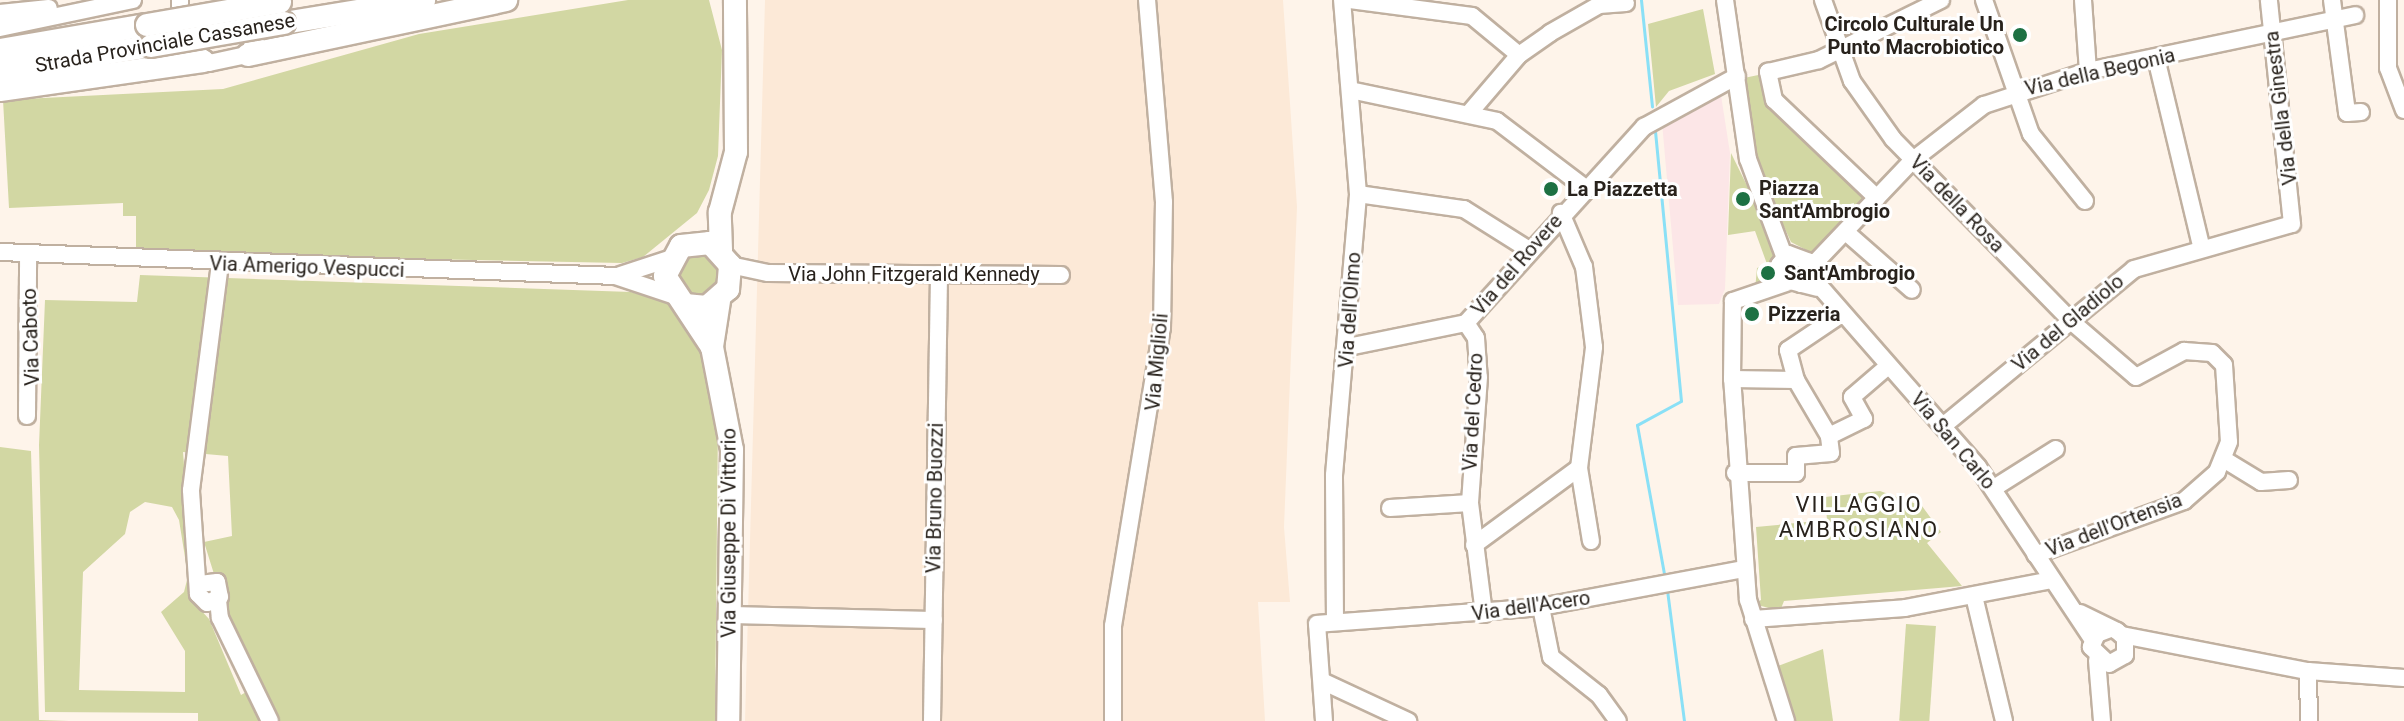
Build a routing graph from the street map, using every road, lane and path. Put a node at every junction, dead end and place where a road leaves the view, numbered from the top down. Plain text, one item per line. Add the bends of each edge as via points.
1 (132, 0) edge
2 (180, 0) edge
3 (424, 0) edge
4 (506, 0) edge
5 (735, 0) edge
6 (748, 0) edge
7 (1147, 0) edge
8 (1342, 0) edge
9 (1350, 0) edge
10 (1725, 0) edge
11 (1823, 0) edge
12 (1941, 0) edge
13 (1984, 0) edge
14 (2083, 0) edge
15 (2269, 0) edge
16 (2388, 0) edge
17 (1596, 3) edge
18 (1626, 3) dead end
19 (280, 6) edge
20 (2334, 9) edge
21 (0, 13) edge
22 (2355, 15) dead end
23 (0, 28) edge
24 (2272, 31) junction
25 (740, 32) junction
26 (149, 35) junction
27 (0, 50) edge
28 (1839, 51) junction
29 (248, 55) junction
30 (1519, 55) junction
31 (2156, 58) junction
32 (203, 61) junction
33 (0, 71) edge
34 (2088, 71) junction
35 (1737, 76) junction
36 (0, 90) edge
37 (1350, 90) junction
38 (2013, 93) junction
39 (2404, 110) edge
40 (1471, 111) junction
41 (2361, 112) dead end
42 (1913, 160) junction
43 (1584, 187) junction
44 (1358, 194) junction
45 (1877, 198) junction
46 (2085, 201) dead end
47 (720, 212) junction
48 (1561, 213) junction
49 (2294, 217) joint
50 (1847, 233) junction
51 (693, 242) junction
52 (2202, 249) junction
53 (1529, 250) junction
54 (0, 252) edge
55 (28, 258) junction
56 (726, 258) junction
57 (669, 259) junction
58 (220, 265) junction
59 (1795, 270) junction
60 (768, 273) junction
61 (939, 274) junction
62 (1061, 275) dead end
63 (615, 276) junction
64 (1912, 290) dead end
65 (724, 295) junction
66 (678, 300) junction
67 (1840, 315) junction
68 (2072, 322) junction
69 (1466, 323) junction
70 (712, 347) junction
71 (1348, 347) junction
72 (1888, 366) junction
73 (1732, 379) junction
74 (1796, 380) junction
75 (27, 416) dead end
76 (1943, 426) junction
77 (1829, 436) junction
78 (2056, 449) dead end
79 (2225, 460) junction
80 (1579, 468) junction
81 (1735, 473) junction
82 (2289, 480) dead end
83 (1994, 488) junction
84 (1470, 503) junction
85 (1390, 508) dead end
86 (1591, 541) dead end
87 (1474, 545) junction
88 (2035, 555) junction
89 (1744, 569) junction
90 (2052, 580) junction
91 (1974, 596) junction
92 (2072, 606) junction
93 (1541, 607) junction
94 (1484, 614) junction
95 (730, 615) junction
96 (1753, 619) junction
97 (934, 620) junction
98 (1335, 621) junction
99 (2120, 637) junction
100 (2093, 640) junction
101 (2097, 660) junction
102 (2115, 663) junction
103 (2308, 671) junction
104 (2404, 678) edge
105 (1324, 682) junction
106 (2102, 695) junction
107 (270, 721) edge
108 (728, 721) edge
109 (932, 721) edge
110 (1113, 721) edge
111 (1324, 721) edge
112 (1408, 721) edge
113 (1618, 721) edge
114 (1786, 721) edge
115 (2004, 721) edge
116 (2102, 721) edge
117 (2309, 721) edge

1 - 21 street
1 - 23 street
2 - 32 street via 178,35
3 - 19 main road, Strada Provinciale Cassanese
4 - 29 main road
5 - 25 main road, Via Giuseppe Di Vittorio
6 - 25 main road, Via Giuseppe Di Vittorio
7 - 110 street, Via Miglioli via 1164,202 1162,328 1113,626
8 - 37 street, Via dell'Olmo
9 - 30 street via 1472,16
10 - 35 street, Via San Carlo
11 - 28 street, Via della Rosa
12 - 28 street
13 - 38 street
14 - 34 street
15 - 24 street, Via della Ginestra
16 - 39 street via 2388,68
17 - 18 street
17 - 30 street
19 - 26 main road, Strada Provinciale Cassanese, bridge
19 - 29 street
20 - 22 street, Via della Begonia
20 - 24 street, Via della Begonia
20 - 41 street via 2347,113
24 - 31 street, Via della Begonia
24 - 49 street, Via della Ginestra
25 - 47 main road, Via Giuseppe Di Vittorio via 736,152
26 - 27 main road, Strada Provinciale Cassanese
26 - 33 main road, Strada Provinciale Cassanese
28 - 42 street, Via della Rosa via 1868,105
28 - 45 street via 1770,68 1770,92
29 - 32 street via 223,65
30 - 40 street
31 - 34 street, Via della Begonia
31 - 52 street
32 - 36 main road
34 - 38 street, Via della Begonia
35 - 43 street, Via del Rovere via 1668,109
35 - 59 street, Via San Carlo via 1748,159
37 - 40 street
37 - 44 street, Via dell'Olmo
38 - 42 street, Via della Begonia via 1951,127
38 - 46 street via 2031,134
40 - 43 street via 1512,129
42 - 45 street, Via della Begonia
42 - 68 street, Via della Rosa
43 - 48 street, Via del Rovere
44 - 53 street via 1464,209
44 - 71 street, Via dell'Olmo
45 - 50 street, Via della Begonia
47 - 51 main road, Via Giuseppe Di Vittorio
47 - 56 main road, Via Giuseppe Di Vittorio
48 - 53 street, Via del Rovere
48 - 80 street via 1584,267 1594,347
49 - 52 street, Via del Gladiolo via 2285,229
50 - 59 street, Via della Begonia via 1826,253
50 - 64 street
51 - 56 main road
51 - 57 main road, Via Giuseppe Di Vittorio
52 - 68 street, Via del Gladiolo via 2134,269
53 - 69 street, Via del Rovere
54 - 55 street, Via Amerigo Vespucci
55 - 58 street, Via Amerigo Vespucci
55 - 75 street, Via Caboto
56 - 60 street, Via John Fitzgerald Kennedy
56 - 65 main road, Via Giuseppe Di Vittorio
57 - 63 street, Via Amerigo Vespucci
57 - 66 main road, Via Giuseppe Di Vittorio
58 - 63 street, Via Amerigo Vespucci
58 - 107 street via 191,470 202,566 212,601
59 - 67 street, Via San Carlo
59 - 73 street via 1733,301
60 - 61 street, Via John Fitzgerald Kennedy
60 - 65 street, Via John Fitzgerald Kennedy
61 - 62 street, Via John Fitzgerald Kennedy
61 - 97 street, Via Bruno Buozzi
63 - 66 street, Via Amerigo Vespucci
65 - 66 main road
65 - 70 main road, Via Giuseppe Di Vittorio
66 - 70 main road, Via Giuseppe Di Vittorio
67 - 72 street, Via San Carlo
67 - 74 street via 1788,350
68 - 76 street, Via del Gladiolo
68 - 79 street, Via della Rosa via 2136,377 2177,353 2218,357 2228,394
69 - 71 street, Via del Rovere
69 - 84 street, Via del Cedro via 1476,338 1479,377
70 - 95 main road, Via Giuseppe Di Vittorio via 732,445
71 - 98 street, Via dell'Olmo via 1334,475
72 - 76 street, Via San Carlo
72 - 77 street via 1852,397 1864,419
73 - 74 street
73 - 81 street
74 - 77 street
76 - 83 street, Via San Carlo
77 - 81 street via 1831,453 1796,456 1796,473
78 - 83 street
79 - 82 street via 2261,482
79 - 88 street, Via dell'Ortensia via 2184,501
80 - 86 street
80 - 87 street
81 - 89 street
83 - 88 street, Via San Carlo
84 - 85 street
84 - 87 street, Via del Cedro
87 - 94 street, Via del Cedro
88 - 90 street, Via San Carlo
89 - 93 street, Via dell'Acero
89 - 96 street
90 - 91 street
90 - 92 street, Via San Carlo
91 - 96 street
91 - 115 street
92 - 99 street, Via San Carlo
92 - 100 street, Via San Carlo
93 - 94 street, Via dell'Acero
93 - 113 street via 1551,657 1595,691
94 - 98 street, Via dell'Acero
95 - 97 street
95 - 108 main road, Via Giuseppe Di Vittorio
96 - 114 street
97 - 109 street, Via Bruno Buozzi
98 - 105 street, Via dell'Acero via 1317,624
99 - 100 street
99 - 102 street
99 - 103 street
100 - 101 street
101 - 102 street
101 - 106 street
102 - 106 street
103 - 104 street
103 - 117 street
105 - 111 street
105 - 112 street
106 - 116 street

